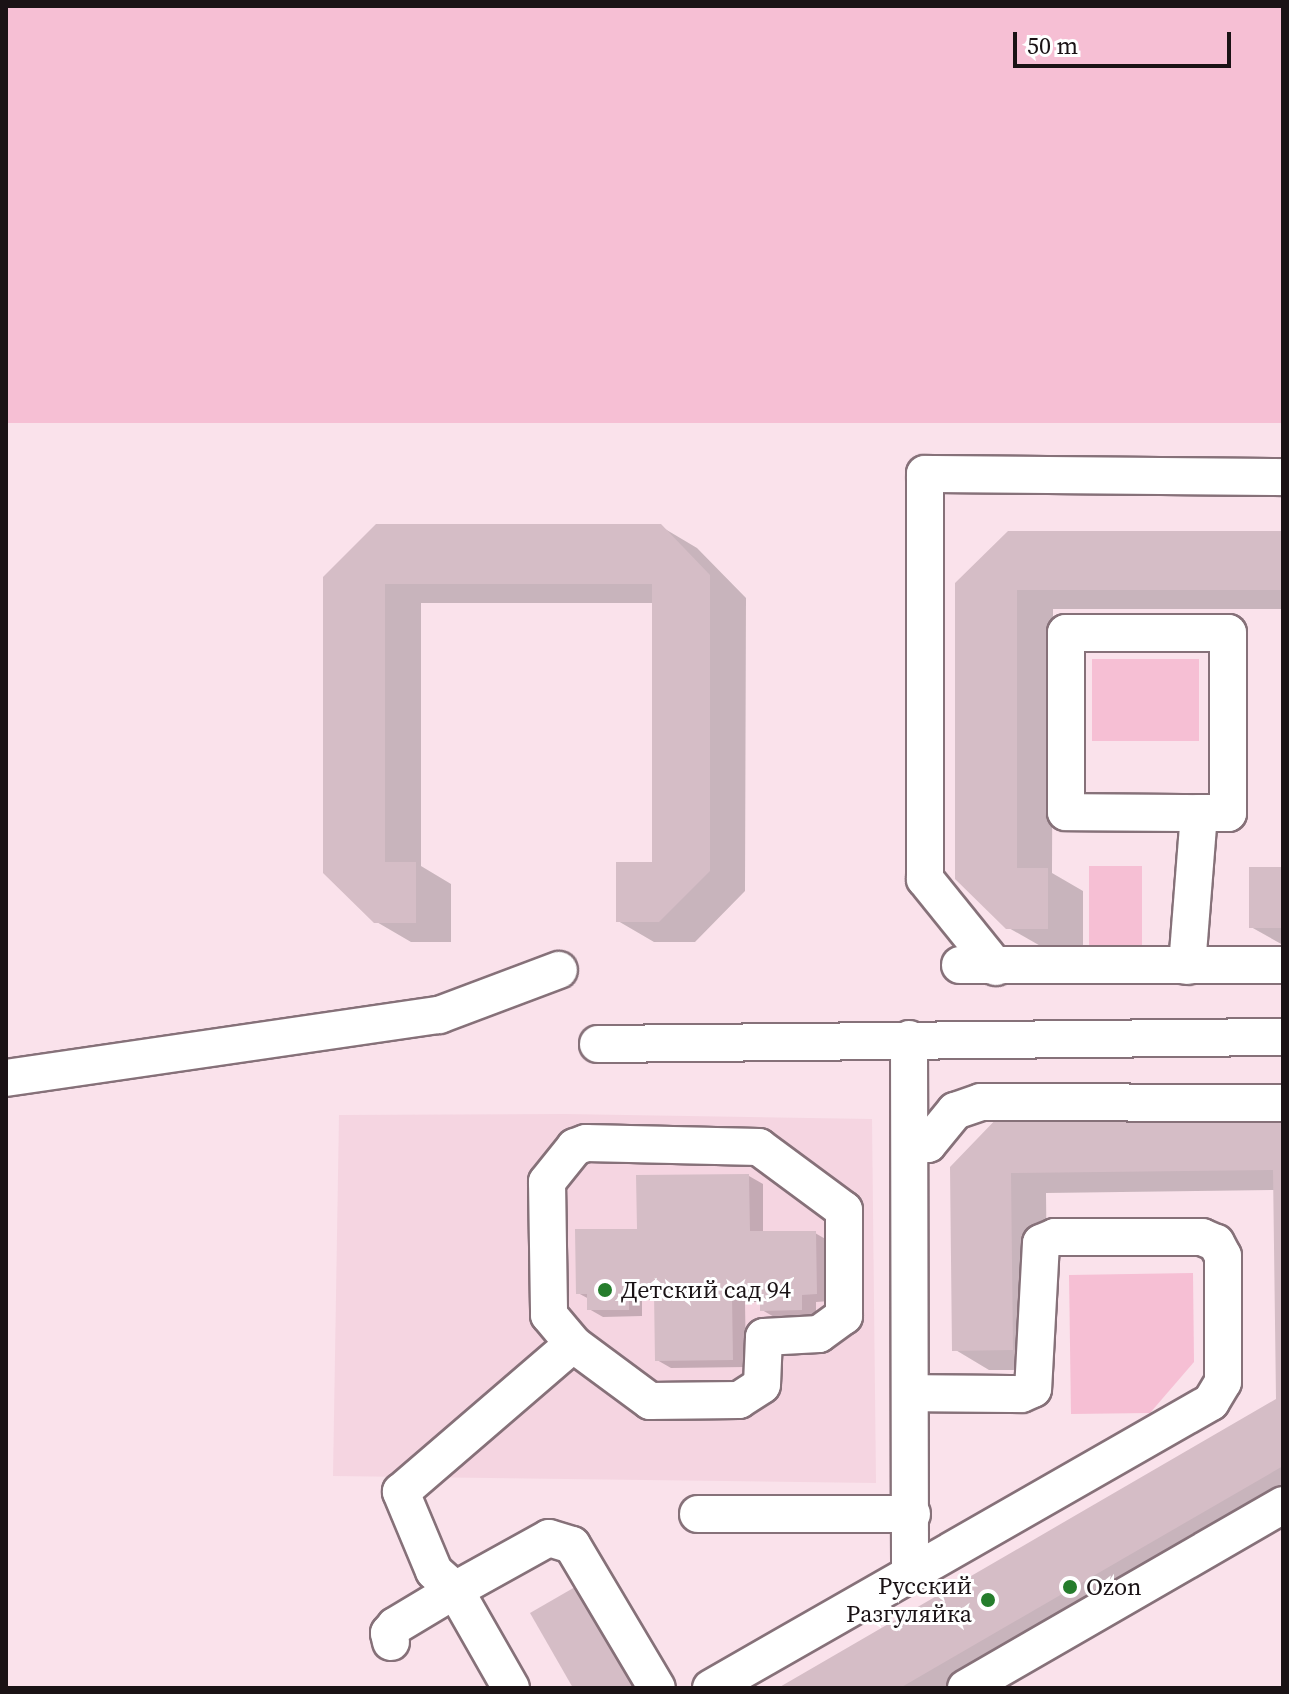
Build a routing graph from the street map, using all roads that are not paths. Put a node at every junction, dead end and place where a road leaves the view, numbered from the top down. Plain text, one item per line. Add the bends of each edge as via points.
1 (1283, 477) edge
2 (1199, 813) junction
3 (1283, 965) edge
4 (1187, 966) junction
5 (559, 970) dead end
6 (1283, 1037) edge
7 (909, 1039) junction
8 (598, 1044) dead end
9 (6, 1078) edge
10 (1283, 1103) edge
11 (911, 1145) junction
12 (573, 1344) junction
13 (914, 1393) junction
14 (1283, 1505) edge
15 (698, 1514) dead end
16 (912, 1514) junction
17 (910, 1575) junction
18 (455, 1590) junction
19 (391, 1642) dead end
20 (511, 1688) edge
21 (657, 1688) edge
22 (711, 1688) edge
23 (966, 1688) edge

1 - 4 lane via 925,474 925,879 978,966
2 - 2 lane via 1066,812 1066,633 1228,633 1228,813
2 - 4 lane
3 - 4 lane
5 - 9 lane via 439,1015
6 - 7 lane
7 - 8 lane
7 - 11 lane
10 - 11 lane via 981,1102 955,1111 928,1144
11 - 13 lane
12 - 12 lane via 650,1401 739,1400 762,1385 764,1337 819,1334 844,1316 844,1210 759,1147 575,1147 547,1182 549,1315
12 - 18 lane via 401,1492 434,1571
13 - 16 lane
13 - 17 lane via 1021,1394 1033,1389 1041,1243 1055,1237 1202,1237 1216,1243 1223,1256 1220,1394
14 - 23 lane
15 - 16 lane
16 - 17 lane
17 - 22 lane
18 - 19 lane via 395,1626 389,1633
18 - 20 lane
18 - 21 lane via 549,1538 561,1538 572,1545

